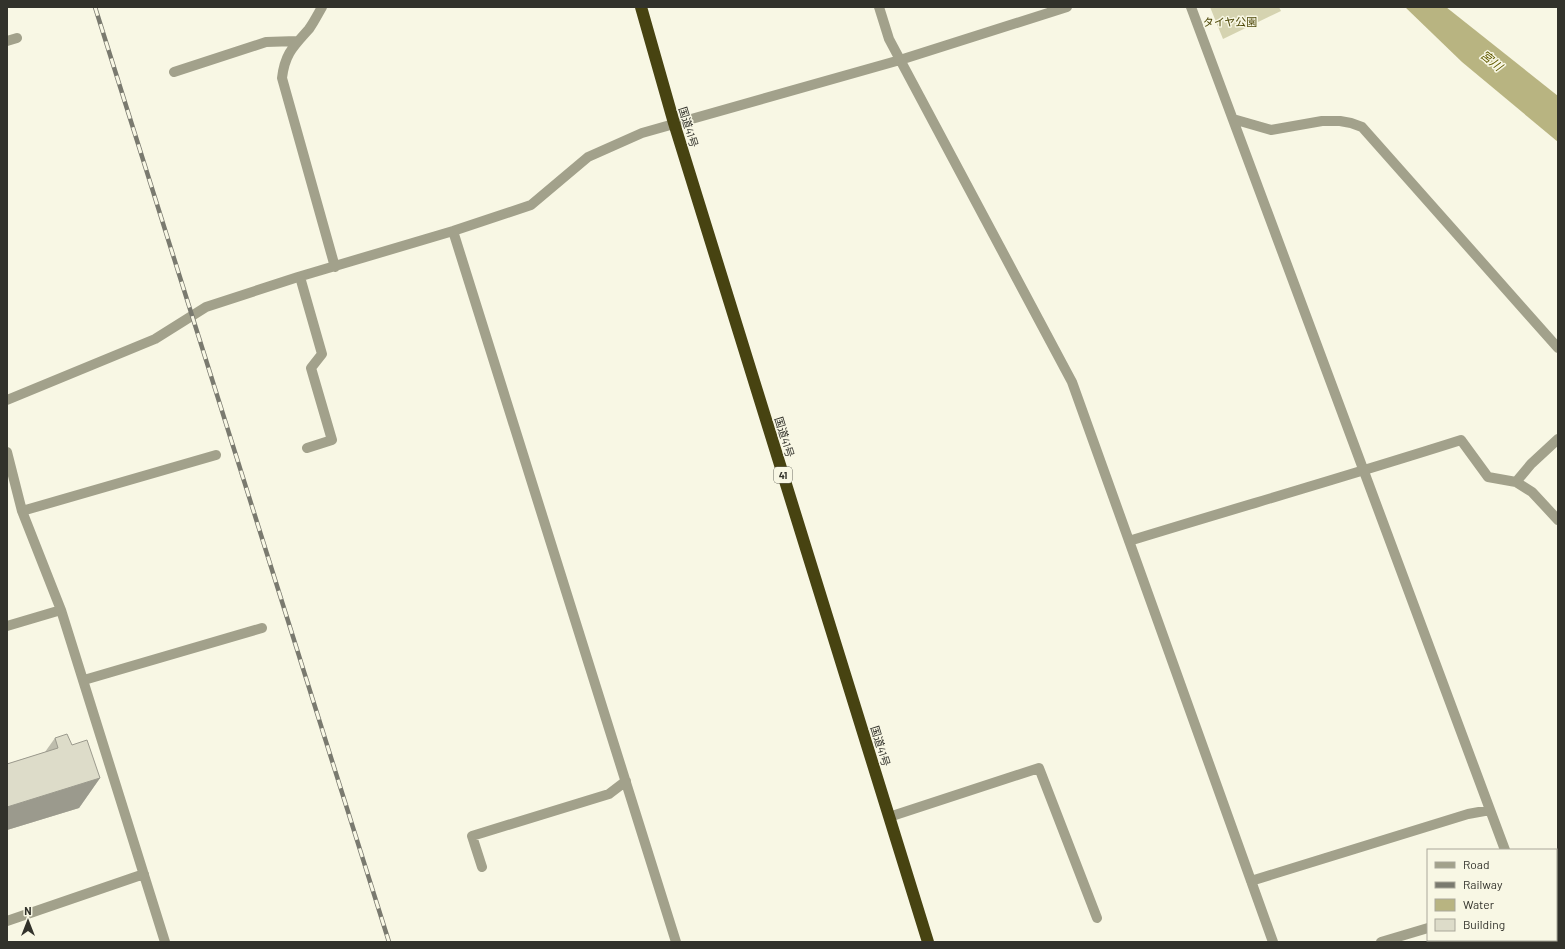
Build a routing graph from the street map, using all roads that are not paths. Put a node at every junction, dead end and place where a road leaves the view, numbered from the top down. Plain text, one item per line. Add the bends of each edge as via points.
1 (322, 7) edge
2 (640, 7) edge
3 (879, 7) edge
4 (1067, 7) edge
5 (1191, 7) edge
6 (297, 41) junction
7 (900, 60) junction
8 (174, 72) dead end
9 (1233, 119) junction
10 (674, 124) junction
11 (453, 231) junction
12 (336, 266) junction
13 (300, 277) junction
14 (1558, 348) edge
15 (7, 400) edge
16 (1558, 439) edge
17 (307, 448) dead end
18 (7, 452) edge
19 (216, 455) dead end
20 (1364, 471) junction
21 (1516, 482) junction
22 (22, 511) junction
23 (1558, 520) edge
24 (1129, 542) junction
25 (61, 610) junction
26 (7, 626) edge
27 (262, 628) dead end
28 (84, 680) junction
29 (626, 781) junction
30 (1490, 810) junction
31 (890, 817) junction
32 (1505, 849) edge
33 (482, 867) dead end
34 (144, 874) junction
35 (1251, 881) junction
36 (1097, 918) dead end
37 (7, 921) edge
38 (1427, 928) edge
39 (165, 942) edge
40 (676, 942) edge
41 (928, 942) edge
42 (1273, 942) edge
43 (1381, 942) edge

1 - 6 street
2 - 10 highway, 国道41号 / 41
3 - 7 street via 889,39
4 - 7 street
5 - 9 street
6 - 8 street via 266,42
6 - 12 street via 284,64 282,78
7 - 10 street
7 - 24 street via 1072,382
9 - 14 street via 1271,130 1322,121 1350,122 1362,127
9 - 20 street
10 - 11 street via 642,133 588,157 531,205
10 - 31 highway, 国道41号 / 41
11 - 12 street
11 - 29 street
12 - 13 street
13 - 15 street via 206,307 155,340
13 - 17 street via 322,354 311,368 332,440
16 - 21 street
18 - 22 street
19 - 22 street
20 - 21 street via 1461,440 1488,477
20 - 24 street
20 - 30 street
21 - 23 street via 1532,492
22 - 25 street
24 - 35 street
25 - 26 street
25 - 28 street
27 - 28 street
28 - 34 street
29 - 33 street via 609,794 472,836
29 - 40 street
30 - 32 street
30 - 35 street via 1468,814
31 - 36 street via 1039,768
31 - 41 highway, 国道41号 / 41
34 - 37 street
34 - 39 street
35 - 42 street
38 - 43 street

